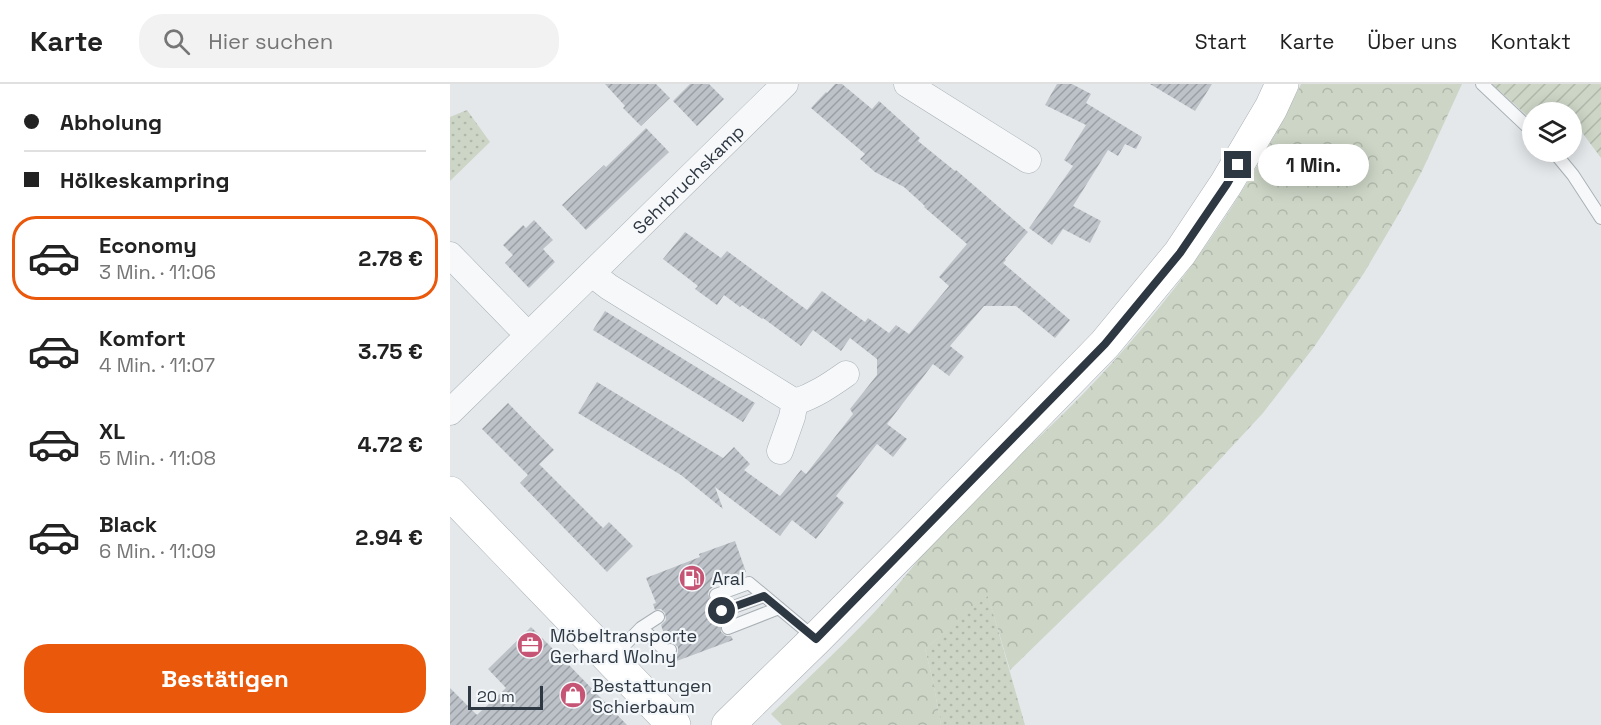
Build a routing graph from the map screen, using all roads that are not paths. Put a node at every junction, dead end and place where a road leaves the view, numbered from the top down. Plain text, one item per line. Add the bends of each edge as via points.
1 (785, 84) edge
2 (907, 84) edge
3 (1282, 84) edge
4 (1482, 84) edge
5 (1522, 122) edge
6 (1028, 160) dead end
7 (1562, 162) edge
8 (1601, 218) edge
9 (450, 255) edge
10 (592, 274) junction
11 (528, 335) junction
12 (846, 374) dead end
13 (795, 402) junction
14 (450, 412) edge
15 (780, 451) dead end
16 (450, 494) edge
17 (716, 595) dead end
18 (764, 596) junction
19 (779, 608) junction
20 (722, 611) dead end
21 (658, 617) dead end
22 (641, 628) junction
23 (728, 628) dead end
24 (816, 639) junction
25 (670, 650) dead end
26 (610, 659) junction
27 (674, 725) edge
28 (728, 725) edge

1 - 10 street, Sehrbruchskamp
2 - 6 street
3 - 24 main road via 1227,184 1180,253 1105,344
4 - 5 lane
7 - 8 lane
9 - 11 street
10 - 11 street, Sehrbruchskamp
10 - 13 street
11 - 14 street, Sehrbruchskamp
12 - 13 street
13 - 15 street
16 - 26 main road
17 - 18 lane via 749,583
18 - 19 lane
18 - 20 lane
19 - 23 lane
19 - 24 lane
21 - 22 lane
22 - 25 lane via 658,636 666,651
22 - 26 lane
24 - 28 main road
26 - 27 main road

